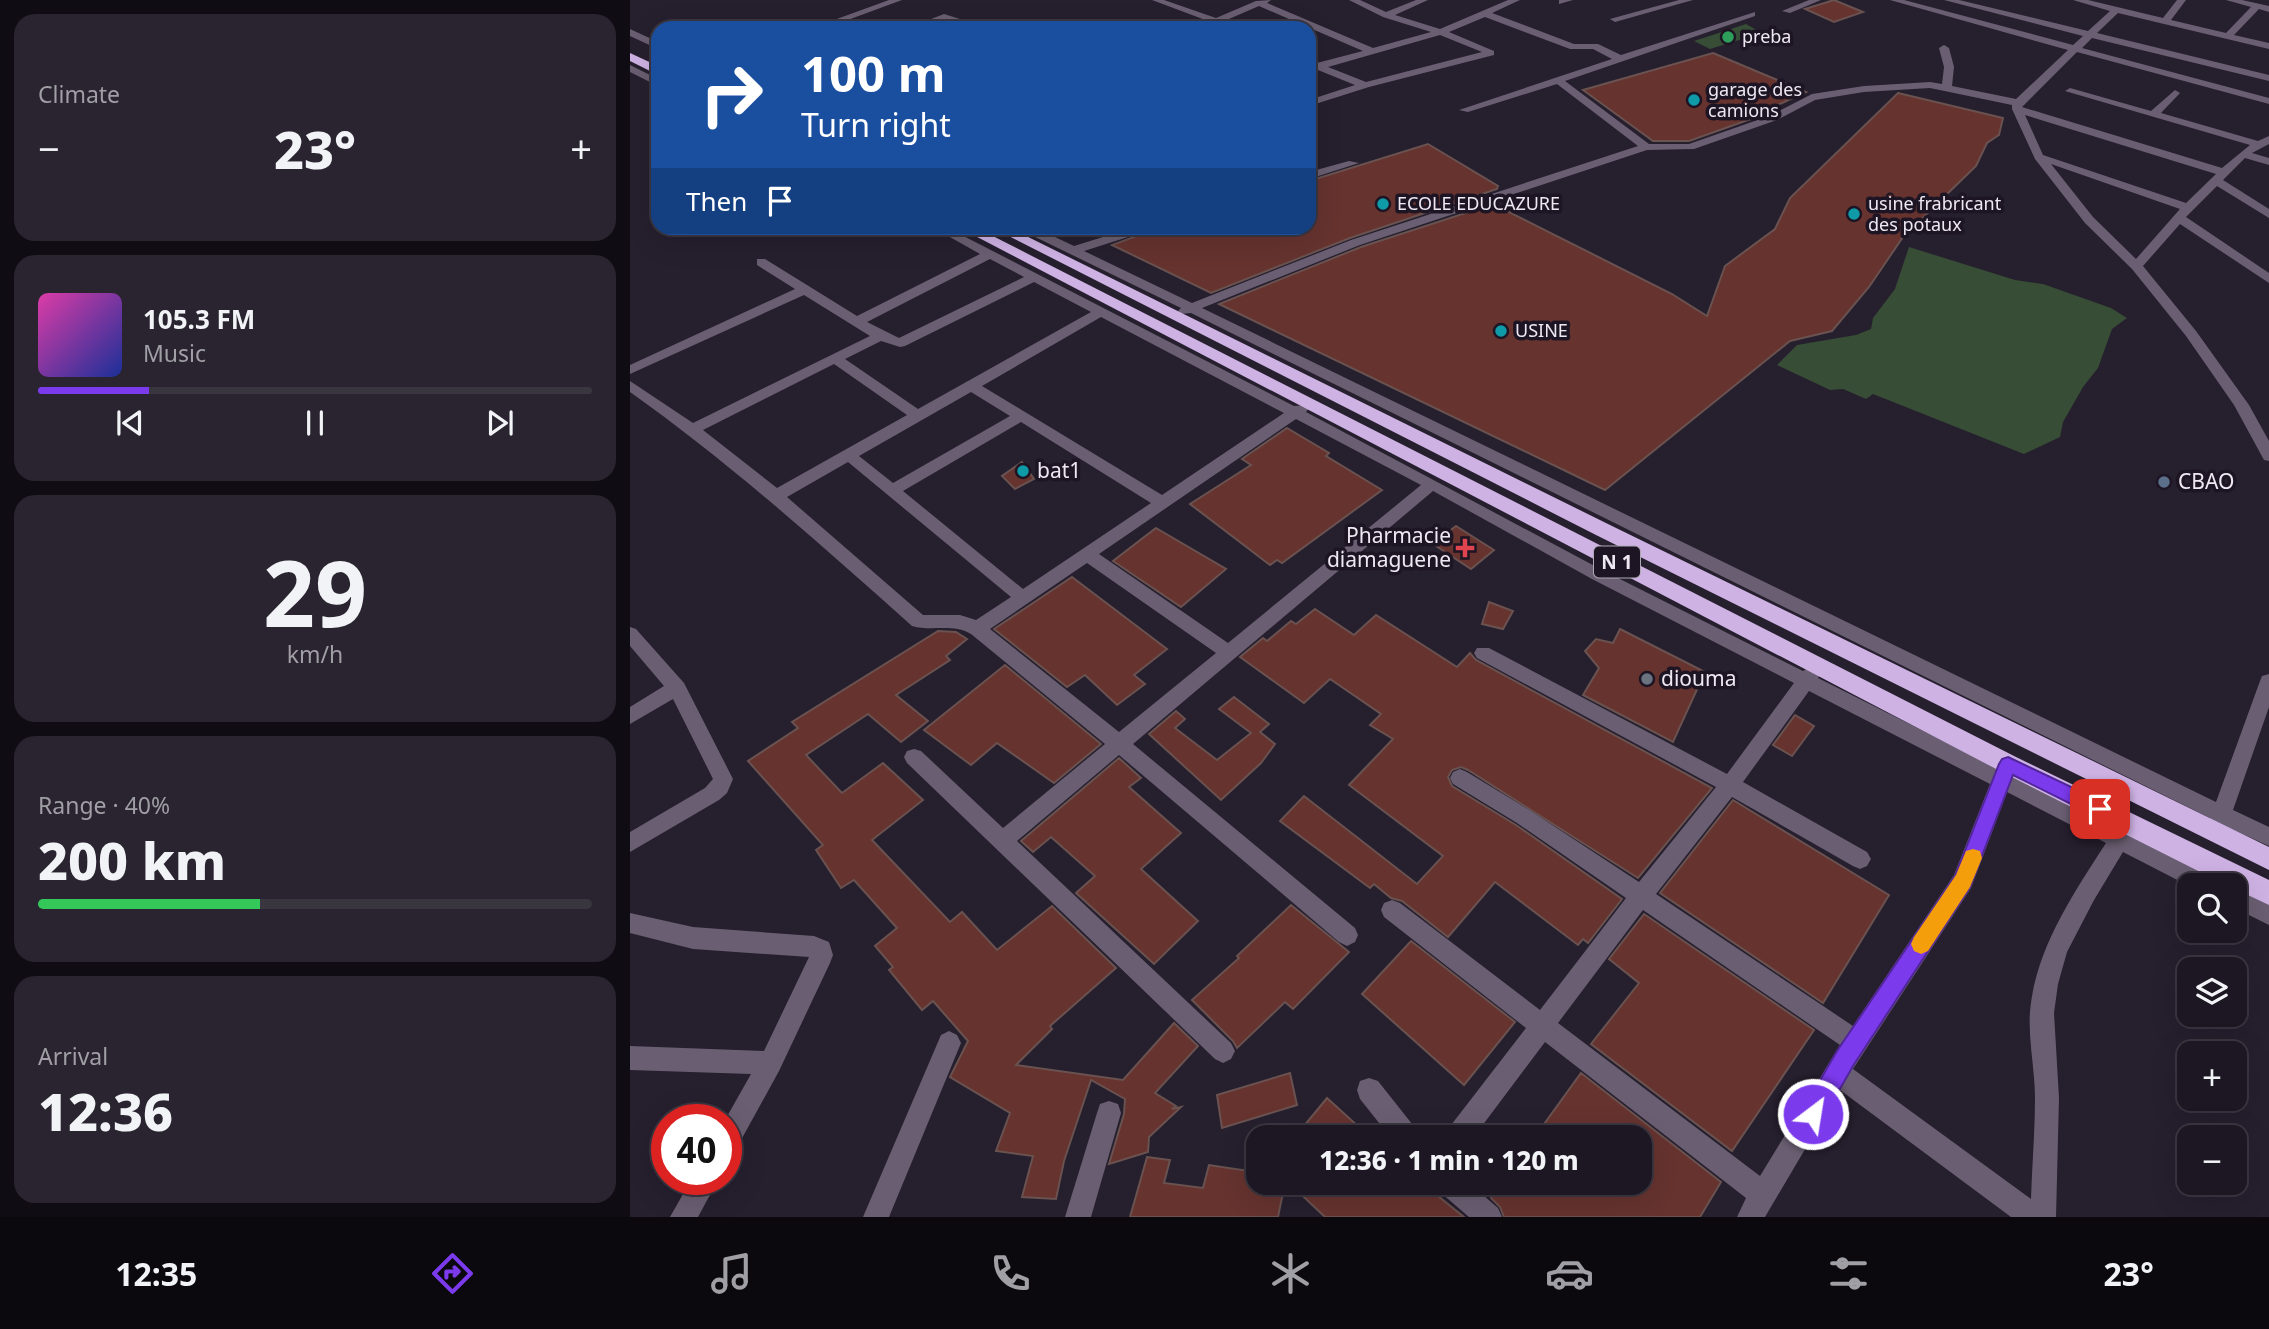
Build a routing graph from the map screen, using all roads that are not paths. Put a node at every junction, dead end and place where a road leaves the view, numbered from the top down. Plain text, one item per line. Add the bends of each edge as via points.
1 (898, 0) edge
2 (1156, 0) edge
3 (1353, 0) edge
4 (1424, 0) edge
5 (1516, 0) edge
6 (1689, 0) edge
7 (1816, 0) edge
8 (1894, 0) edge
9 (1948, 0) edge
10 (2077, 0) edge
11 (2180, 0) edge
12 (2230, 0) edge
13 (1263, 2) edge
14 (2255, 4) edge
15 (2116, 9) junction
16 (2269, 9) edge
17 (1787, 10) dead end
18 (1486, 14) junction
19 (1752, 14) dead end
20 (1386, 15) junction
21 (1615, 19) dead end
22 (834, 21) edge
23 (933, 21) edge
24 (957, 21) edge
25 (1216, 21) joint
26 (1305, 21) edge
27 (2165, 21) junction
28 (1316, 26) edge
29 (1321, 28) junction
30 (1316, 30) edge
31 (630, 32) edge
32 (1441, 32) junction
33 (2089, 34) junction
34 (2228, 36) junction
35 (630, 41) edge
36 (651, 42) edge
37 (2269, 46) edge
38 (1944, 48) dead end
39 (2074, 50) junction
40 (1371, 51) junction
41 (651, 52) edge
42 (630, 56) edge
43 (1620, 59) junction
44 (1316, 65) edge
45 (1316, 66) edge
46 (651, 67) edge
47 (630, 68) edge
48 (2269, 78) edge
49 (651, 79) edge
50 (1558, 80) junction
51 (1366, 85) junction
52 (1947, 87) junction
53 (2070, 91) dead end
54 (2175, 93) dead end
55 (1316, 101) edge
56 (2269, 101) edge
57 (2018, 106) junction
58 (1464, 110) dead end
59 (2154, 114) junction
60 (2269, 139) edge
61 (2257, 144) junction
62 (1646, 147) junction
63 (2243, 154) junction
64 (2039, 157) junction
65 (2269, 162) edge
66 (1353, 163) dead end
67 (1316, 174) edge
68 (2221, 177) junction
69 (2184, 213) junction
70 (2269, 214) edge
71 (953, 235) edge
72 (980, 235) edge
73 (1015, 235) edge
74 (1042, 235) edge
75 (1121, 235) edge
76 (1073, 250) junction
77 (990, 254) junction
78 (761, 262) dead end
79 (2136, 266) junction
80 (1034, 277) junction
81 (2269, 279) edge
82 (806, 289) junction
83 (1101, 312) junction
84 (1184, 312) junction
85 (856, 322) junction
86 (880, 336) junction
87 (835, 358) junction
88 (630, 370) edge
89 (972, 386) junction
90 (634, 392) edge
91 (1302, 408) junction
92 (919, 417) junction
93 (1019, 417) junction
94 (692, 429) junction
95 (850, 456) junction
96 (2269, 456) edge
97 (1432, 484) junction
98 (891, 491) junction
99 (776, 496) junction
100 (1164, 504) junction
101 (1088, 555) junction
102 (1023, 598) junction
103 (977, 629) junction
104 (630, 634) edge
105 (1229, 653) junction
106 (1483, 653) dead end
107 (1812, 674) junction
108 (2269, 681) edge
109 (677, 688) junction
110 (630, 716) edge
111 (1120, 744) junction
112 (914, 757) dead end
113 (2005, 772) junction
114 (1460, 778) dead end
115 (1730, 785) junction
116 (2218, 823) junction
117 (2269, 837) edge
118 (2120, 839) junction
119 (1002, 841) junction
120 (630, 843) edge
121 (1860, 859) dead end
122 (2269, 859) edge
123 (2186, 873) edge
124 (2269, 893) edge
125 (1641, 896) junction
126 (2247, 903) edge
127 (1392, 910) dead end
128 (2269, 915) edge
129 (630, 923) edge
130 (1347, 935) dead end
131 (1544, 1026) junction
132 (1857, 1042) junction
133 (949, 1043) dead end
134 (1223, 1051) dead end
135 (630, 1058) edge
136 (771, 1063) junction
137 (1838, 1073) junction
138 (1369, 1090) dead end
139 (1109, 1113) dead end
140 (742, 1114) edge
141 (1397, 1125) edge
142 (1467, 1125) edge
143 (696, 1195) edge
144 (1462, 1195) edge
145 (1763, 1195) junction
146 (684, 1217) edge
147 (876, 1217) edge
148 (1078, 1217) edge
149 (1489, 1217) edge
150 (1750, 1217) edge
151 (2033, 1217) edge
152 (2043, 1217) edge

1 - 22 street
2 - 25 street
3 - 20 street
4 - 20 street
5 - 18 street
6 - 21 street
7 - 17 street
8 - 39 street
9 - 33 street
10 - 15 street
11 - 27 street
12 - 14 street
13 - 25 street
13 - 26 street
14 - 16 street
14 - 34 street
15 - 27 street
15 - 33 street
18 - 32 street
18 - 43 street via 1573,47 1595,46
19 - 43 street
20 - 32 street
23 - 24 street via 944,17
27 - 34 street
28 - 29 street
29 - 30 street
29 - 40 street
31 - 36 street
32 - 40 street
32 - 51 street via 1491,53
33 - 39 street
33 - 48 street
34 - 37 street
35 - 41 highway
38 - 52 street via 1949,67
39 - 56 street
39 - 57 street
40 - 44 street
42 - 46 highway
43 - 50 street
45 - 51 street
47 - 49 street
50 - 58 street
50 - 62 street
51 - 55 street
52 - 57 street
52 - 62 street via 1916,84 1812,97 1773,118 1690,148
53 - 59 street
54 - 59 street
57 - 64 street
57 - 68 street
59 - 61 street
60 - 61 street
61 - 63 street
62 - 84 street via 1355,244
63 - 65 street
63 - 68 street
64 - 69 street
64 - 79 street via 2089,220
66 - 67 street
68 - 69 street
68 - 70 street
69 - 79 street
69 - 81 street
71 - 77 street
72 - 91 highway, N 1
73 - 84 highway, N 1
74 - 76 street
75 - 76 street
76 - 84 street
77 - 80 street
77 - 85 street
78 - 82 street
79 - 96 street via 2253,421
80 - 83 street
80 - 86 street via 905,342
82 - 85 street
82 - 88 street
83 - 89 street
83 - 91 street
84 - 116 highway, N 1
85 - 86 street
86 - 87 street
87 - 92 street
87 - 94 street
89 - 92 street
89 - 93 street
90 - 94 street
91 - 97 street
91 - 100 street
91 - 107 highway, N 1
92 - 95 street
93 - 98 street
93 - 100 street
94 - 99 street
95 - 98 street
95 - 99 street
97 - 105 street
97 - 107 street via 1598,575
98 - 102 street
99 - 103 street via 918,621 960,620
100 - 101 street
101 - 102 street
101 - 105 street
102 - 103 street
103 - 111 street
104 - 109 street
105 - 111 street
106 - 115 street
107 - 113 highway, N 1
107 - 115 street
108 - 116 street
109 - 110 street
109 - 120 street via 723,779 712,794
111 - 119 street
111 - 130 street
112 - 119 street
113 - 118 street
113 - 124 highway, N 1
113 - 132 street via 1963,881
114 - 125 street
115 - 121 street
115 - 125 street
116 - 117 street
116 - 122 highway, N 1
118 - 123 street
118 - 152 street via 2057,950 2047,984 2042,1013 2047,1098
119 - 134 street
125 - 131 street
125 - 132 street
126 - 128 street
127 - 131 street
129 - 136 street via 693,938 821,950
131 - 142 street
131 - 145 street
132 - 137 street
133 - 147 street
135 - 136 street
136 - 140 street
137 - 145 street
137 - 151 street
138 - 141 street
139 - 148 street
143 - 146 street
144 - 149 street
145 - 150 street

